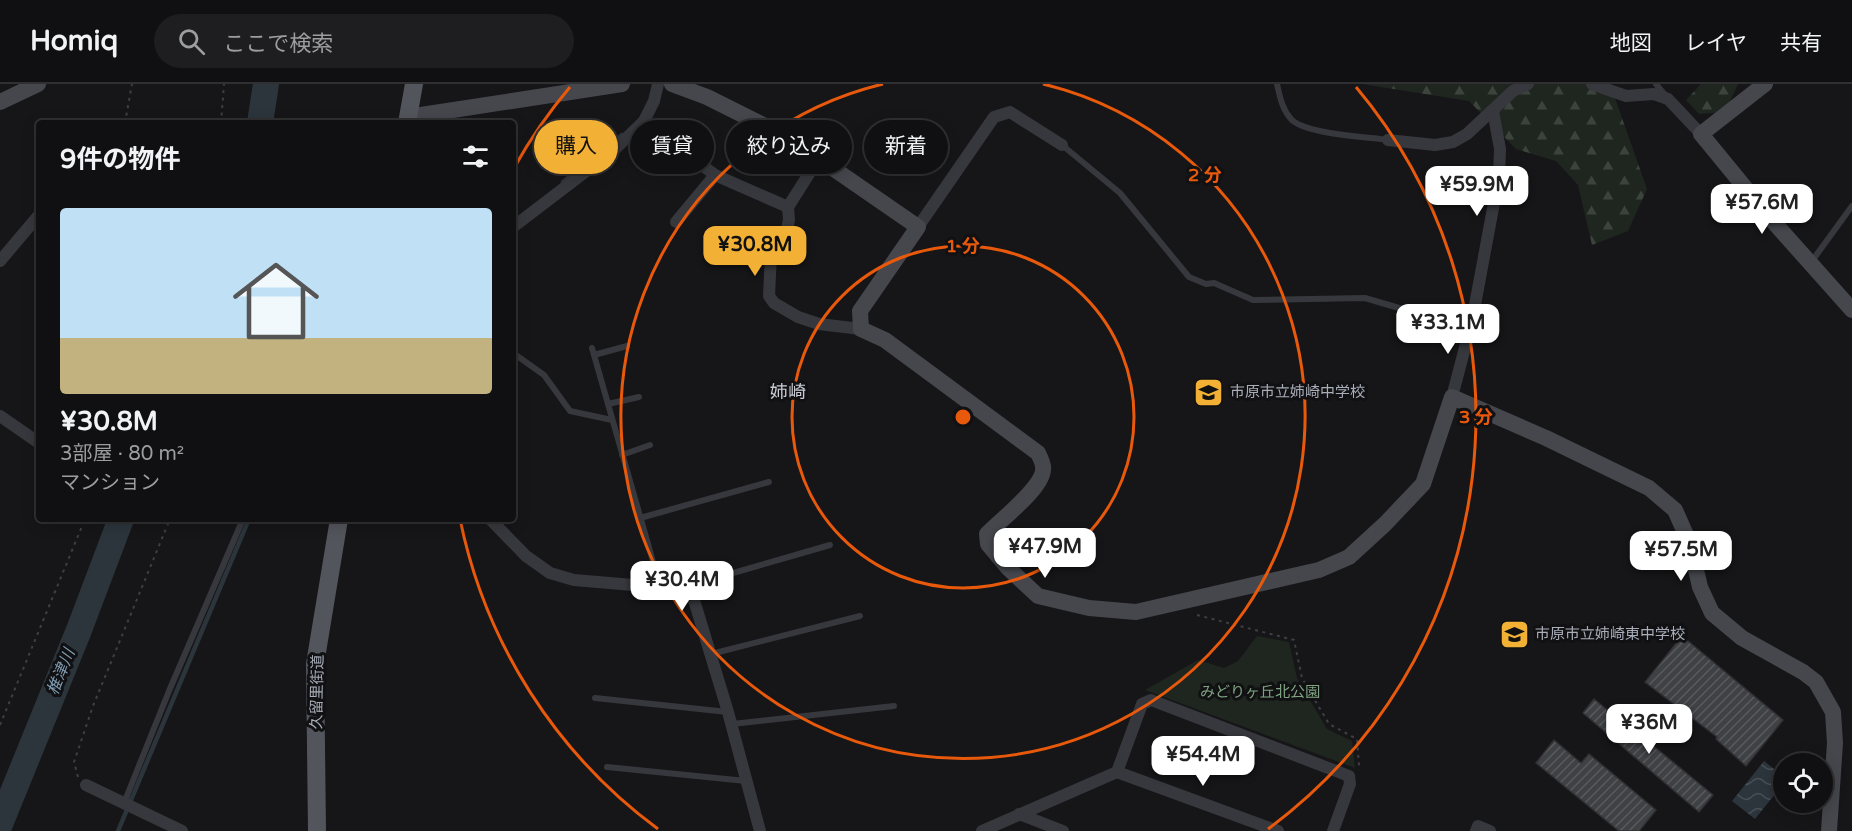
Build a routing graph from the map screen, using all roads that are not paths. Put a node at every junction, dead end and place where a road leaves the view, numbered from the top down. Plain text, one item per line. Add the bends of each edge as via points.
1 (38, 84) edge
2 (414, 84) edge
3 (622, 84) edge
4 (658, 84) edge
5 (672, 84) edge
6 (1277, 84) edge
7 (1528, 84) edge
8 (1592, 84) edge
9 (1656, 84) edge
10 (1765, 84) edge
11 (1668, 99) junction
12 (0, 102) edge
13 (1492, 111) junction
14 (408, 120) edge
15 (644, 120) edge
16 (753, 120) edge
17 (1701, 134) junction
18 (630, 135) edge
19 (1388, 140) joint
20 (1062, 145) joint
21 (809, 174) edge
22 (842, 174) edge
23 (715, 175) joint
24 (1852, 206) edge
25 (788, 207) junction
26 (36, 219) edge
27 (676, 222) dead end
28 (516, 225) edge
29 (918, 227) junction
30 (0, 261) edge
31 (1810, 264) junction
32 (1852, 310) edge
33 (1450, 323) dead end
34 (861, 328) junction
35 (627, 346) dead end
36 (516, 354) edge
37 (639, 397) dead end
38 (1452, 397) junction
39 (608, 404) junction
40 (0, 416) edge
41 (612, 420) junction
42 (36, 441) edge
43 (650, 445) dead end
44 (622, 455) junction
45 (769, 482) dead end
46 (640, 518) junction
47 (242, 522) edge
48 (339, 522) edge
49 (493, 522) edge
50 (830, 545) dead end
51 (660, 587) junction
52 (681, 589) junction
53 (860, 616) dead end
54 (711, 654) junction
55 (595, 698) dead end
56 (894, 706) dead end
57 (730, 718) junction
58 (607, 767) dead end
59 (1117, 772) junction
60 (747, 781) junction
61 (86, 785) road end
62 (124, 803) junction
63 (1018, 814) junction
64 (1042, 827) edge
65 (182, 831) edge
66 (318, 831) edge
67 (760, 831) edge
68 (982, 831) edge
69 (1063, 831) edge
70 (1278, 831) edge
71 (1333, 831) edge
72 (1476, 831) edge
73 (1491, 831) edge
74 (1829, 831) edge

1 - 12 street
2 - 14 main road
3 - 14 street
4 - 15 street
5 - 16 street
6 - 19 lane via 1281,103 1292,121 1305,129
7 - 13 street via 1513,91
8 - 11 street via 1626,96 1654,94
9 - 11 lane
10 - 17 street
11 - 17 street
13 - 19 street via 1467,135 1453,142 1435,145
13 - 38 street via 1500,149 1499,176 1472,321
17 - 31 street
18 - 28 street
20 - 29 street via 1010,112 994,117
20 - 33 lane via 1120,193 1189,277 1253,300 1365,298
21 - 25 street
22 - 29 street
23 - 25 street
23 - 27 street
24 - 31 lane
25 - 34 street via 787,229 771,254 769,296 798,317 819,324
26 - 30 street
29 - 34 street via 860,311
31 - 32 street
34 - 38 street via 885,340 1038,453 1044,468 1040,479 987,534 988,544 1038,596 1089,608 1136,612 1319,570 1349,557 1423,484
35 - 39 lane via 593,352
36 - 41 lane via 544,375 570,411
37 - 39 lane
38 - 74 street via 1649,488 1674,510 1690,544 1700,587 1712,613 1742,638 1816,682 1833,712 1835,743
39 - 41 lane
40 - 42 street
41 - 44 lane
43 - 44 lane
44 - 46 lane
45 - 46 lane
46 - 51 lane
47 - 62 lane
48 - 66 main road, 久留里街道 via 315,664
49 - 51 street via 526,556 550,573 574,580
50 - 52 lane
51 - 52 street
52 - 54 street via 694,600
53 - 54 lane
54 - 57 street
55 - 57 lane
56 - 57 lane
57 - 60 street
58 - 60 lane
59 - 63 street
59 - 70 street
59 - 71 street via 1142,704 1151,700 1349,776 1350,784
60 - 67 street
61 - 62 street
62 - 65 street
63 - 64 street
63 - 68 street
64 - 69 street
72 - 73 street via 1478,826

